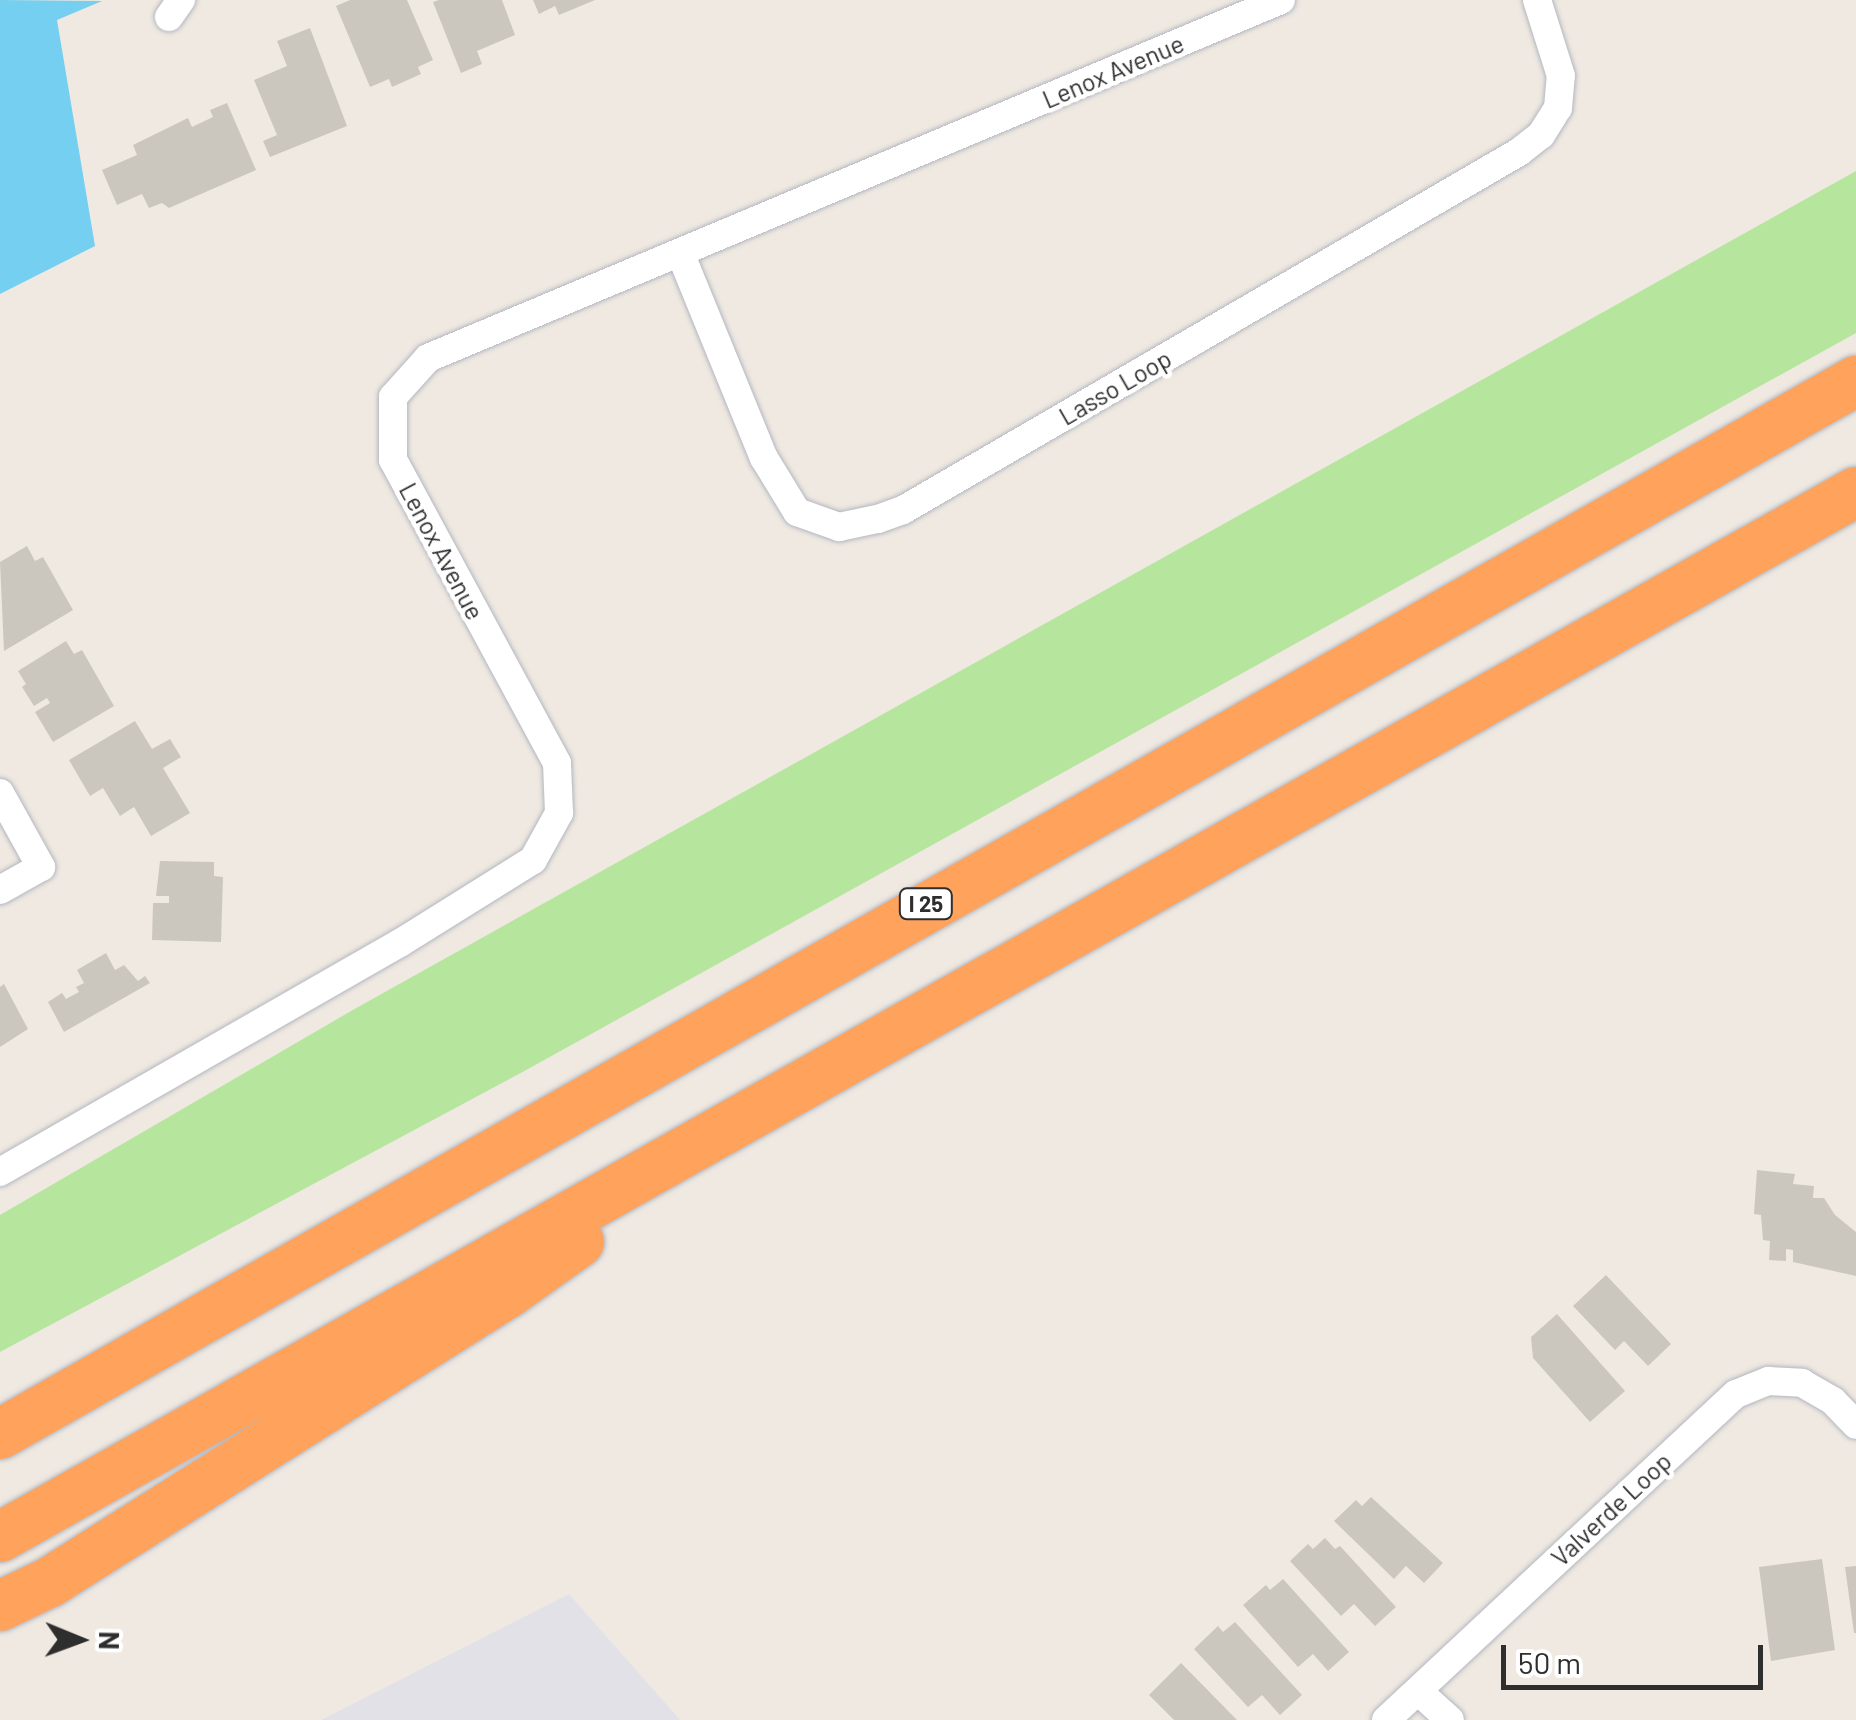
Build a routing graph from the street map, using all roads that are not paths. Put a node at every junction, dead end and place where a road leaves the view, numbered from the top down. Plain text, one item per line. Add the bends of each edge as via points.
1 (1281, 0) edge
2 (1537, 0) edge
3 (681, 254) junction
4 (1856, 381) edge
5 (1856, 492) edge
6 (0, 794) edge
7 (0, 890) edge
8 (782, 1095) junction
9 (0, 1172) edge
10 (140, 1357) junction
11 (0, 1419) edge
12 (1856, 1426) edge
13 (0, 1434) edge
14 (0, 1537) edge
15 (50, 1582) junction
16 (0, 1606) edge
17 (0, 1629) edge
18 (1418, 1691) junction
19 (1386, 1720) edge
20 (1450, 1720) edge

1 - 3 street, Lenox Avenue
2 - 3 street, Lasso Loop via 1560,76 1558,108 1542,135 878,519 838,527 797,512 764,458
3 - 9 street, Lenox Avenue via 428,358 393,397 394,460 556,763 559,814 533,860
4 - 10 highway, I 25 via 894,922
5 - 8 highway
6 - 7 street via 41,868
8 - 14 highway
8 - 15 highway via 509,1292
10 - 11 highway
10 - 13 highway, I 25
12 - 18 street, Valverde Loop via 1833,1401 1802,1383 1768,1381 1736,1394
15 - 16 highway
15 - 17 highway
18 - 19 street, Valverde Loop
18 - 20 street

